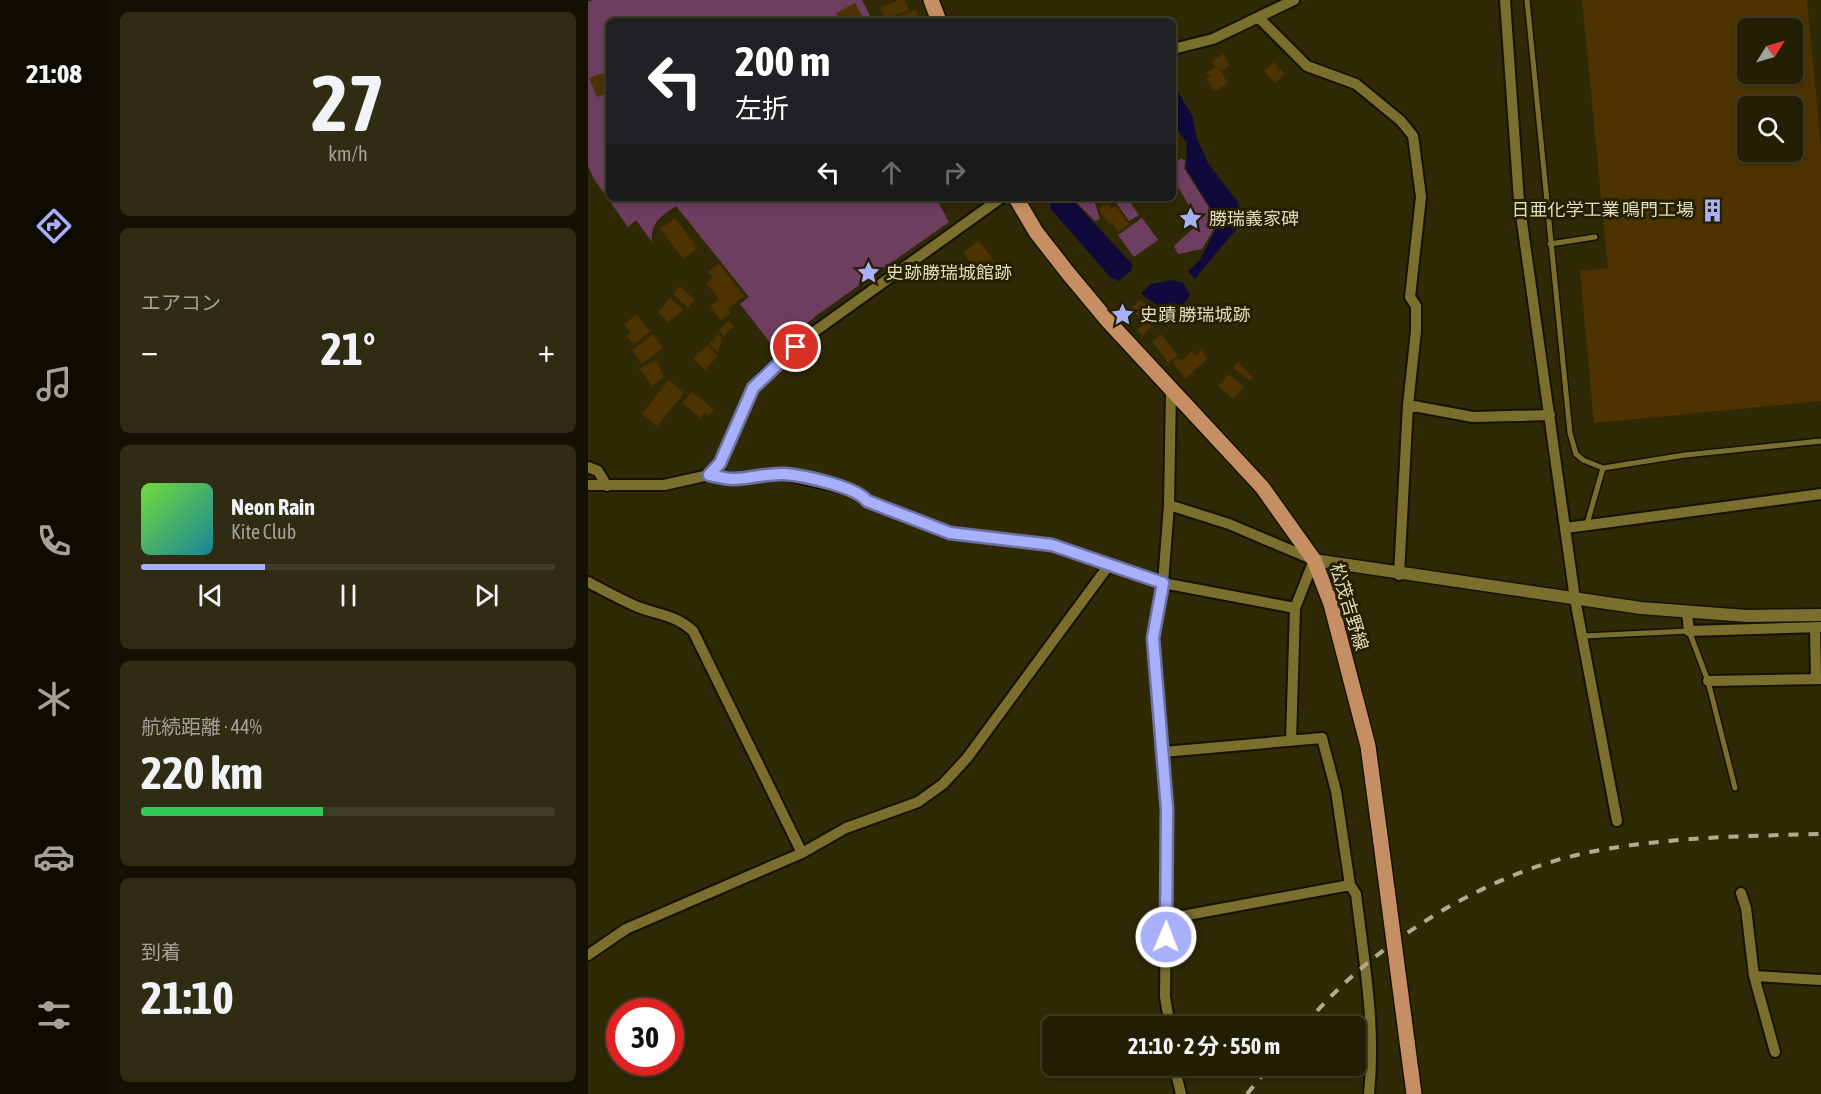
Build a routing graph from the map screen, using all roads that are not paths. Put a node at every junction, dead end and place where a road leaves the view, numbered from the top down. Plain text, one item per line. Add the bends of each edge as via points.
1 (931, 0) edge
2 (1294, 0) edge
3 (1505, 0) edge
4 (1527, 0) edge
5 (938, 18) edge
6 (1260, 19) junction
7 (1176, 48) edge
8 (997, 201) edge
9 (1018, 201) edge
10 (1595, 237) dead end
11 (1550, 244) junction
12 (1171, 390) junction
13 (1408, 405) junction
14 (1550, 415) junction
15 (1821, 441) edge
16 (588, 467) edge
17 (1603, 468) junction
18 (709, 475) junction
19 (588, 485) edge
20 (607, 486) junction
21 (1821, 494) edge
22 (1169, 505) junction
23 (1587, 524) junction
24 (1566, 528) junction
25 (1314, 560) junction
26 (1109, 565) junction
27 (1399, 575) junction
28 (588, 582) edge
29 (1163, 583) junction
30 (1575, 599) junction
31 (1295, 608) junction
32 (1687, 613) junction
33 (1819, 623) edge
34 (1689, 631) junction
35 (1584, 636) junction
36 (1818, 679) edge
37 (1708, 681) junction
38 (1291, 741) junction
39 (1163, 752) junction
40 (1736, 788) dead end
41 (1617, 821) dead end
42 (802, 853) junction
43 (1350, 885) junction
44 (1741, 893) dead end
45 (1166, 919) junction
46 (588, 955) edge
47 (1754, 976) junction
48 (1821, 980) edge
49 (1169, 1016) edge
50 (1775, 1052) dead end
51 (1177, 1076) edge
52 (1181, 1094) edge
53 (1368, 1094) edge
54 (1414, 1094) edge

1 - 5 main road
2 - 6 street
3 - 14 street via 1519,201
4 - 11 lane
6 - 7 street via 1213,39
6 - 13 street via 1307,66 1356,84 1413,136 1421,197 1410,297 1416,306 1416,331
8 - 18 street via 812,333 764,375 753,388 720,463
9 - 12 main road, 松茂吉野線 via 1068,273
10 - 11 lane
11 - 17 lane via 1570,433 1576,454
12 - 22 street
12 - 25 main road, 松茂吉野線 via 1262,487
13 - 14 street via 1473,417
13 - 27 street
14 - 24 street
15 - 17 lane
16 - 20 street via 598,471
17 - 23 lane
18 - 20 street via 664,485
18 - 26 street via 732,479 798,476 848,489 867,501 950,533 1052,545
19 - 20 street
21 - 23 street
22 - 25 street via 1229,524
22 - 29 street
23 - 24 street
24 - 30 street
25 - 27 street
25 - 31 street
25 - 54 main road, 松茂吉野線, bridge via 1331,604 1368,746
26 - 29 street
26 - 42 street via 967,758 943,784 918,802 846,828
27 - 30 street
28 - 42 street via 642,608 670,615 693,631
29 - 31 street
29 - 39 street via 1153,638
30 - 32 street
30 - 35 street
31 - 38 street
32 - 33 street
32 - 34 street
33 - 34 street
33 - 36 street
34 - 35 lane
34 - 37 lane
35 - 41 street
36 - 37 street
37 - 40 lane
38 - 39 street
38 - 43 street via 1322,738 1336,791
39 - 45 street
42 - 46 street via 626,929
43 - 45 street
43 - 53 street via 1356,894 1369,988 1372,1062
44 - 47 street
45 - 49 street
47 - 48 street
47 - 50 street
51 - 52 street

